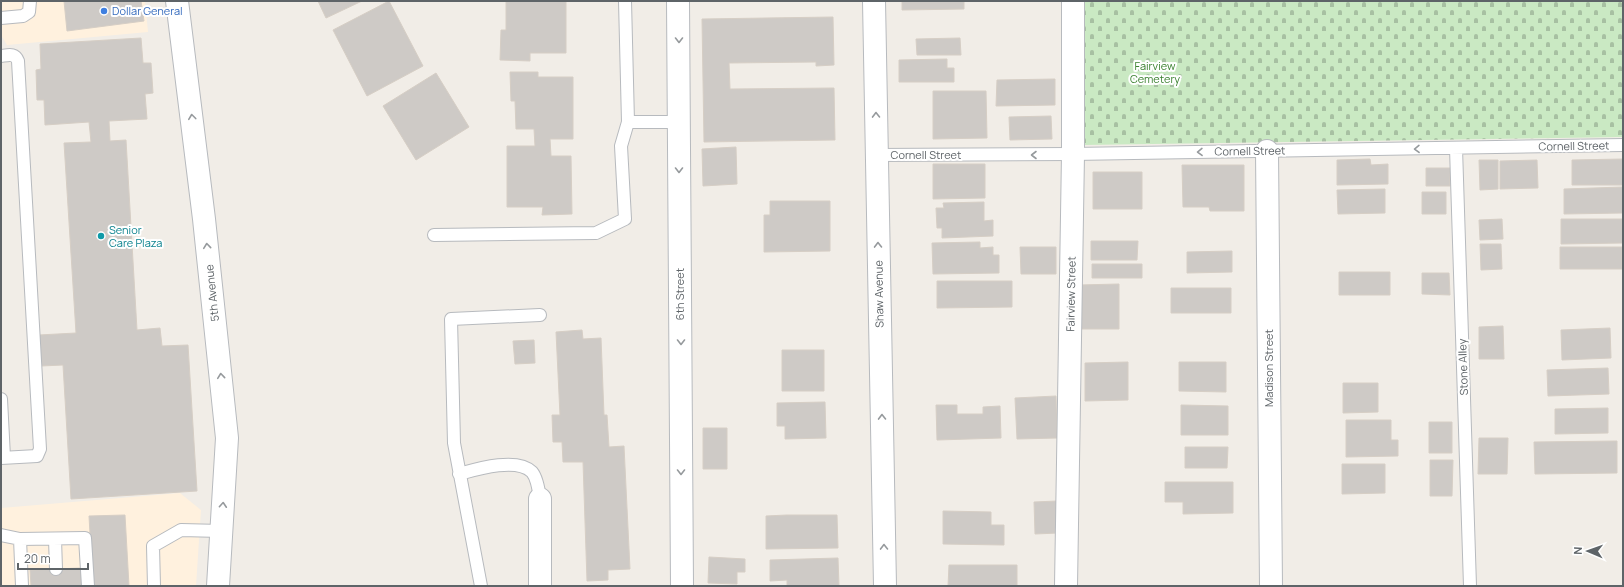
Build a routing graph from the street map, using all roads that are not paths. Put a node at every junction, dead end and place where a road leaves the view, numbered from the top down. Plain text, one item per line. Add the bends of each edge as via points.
1 (30, 1) edge
2 (177, 1) edge
3 (625, 1) edge
4 (678, 1) edge
5 (874, 1) edge
6 (1073, 1) edge
7 (1, 18) edge
8 (1, 56) edge
9 (628, 122) junction
10 (679, 122) junction
11 (1623, 145) edge
12 (1456, 148) junction
13 (1267, 151) junction
14 (1073, 154) junction
15 (876, 155) junction
16 (434, 234) dead end
17 (540, 315) dead end
18 (1, 399) edge
19 (3, 458) edge
20 (459, 474) junction
21 (540, 499) joint
22 (221, 531) junction
23 (1, 535) edge
24 (55, 538) junction
25 (20, 539) junction
26 (56, 569) dead end
27 (22, 586) edge
28 (88, 586) edge
29 (154, 586) edge
30 (218, 586) edge
31 (481, 586) edge
32 (540, 586) edge
33 (682, 586) edge
34 (885, 586) edge
35 (1066, 586) edge
36 (1271, 586) edge
37 (1470, 586) edge

1 - 7 lane via 29,12 23,16
22 -> 2 street, 5th Avenue via 227,438 204,219
3 - 9 lane
4 -> 10 street, 6th Street
15 -> 5 street, Shaw Avenue
6 - 14 street, Fairview Street
8 - 19 lane via 13,55 18,61 40,449 37,456
9 - 10 lane
9 - 16 lane via 621,146 625,219 596,233
10 -> 33 street, 6th Street
11 - 12 lane, Cornell Street
12 -> 13 lane, Cornell Street
12 - 37 lane, Stone Alley
13 -> 14 lane, Cornell Street
13 - 36 street, Madison Street
14 -> 15 lane, Cornell Street
14 - 35 street, Fairview Street
34 -> 15 street, Shaw Avenue
17 - 20 lane via 451,319 454,443
18 - 19 lane
20 - 21 lane via 490,466 522,466 532,472
20 - 31 lane
21 - 32 street
22 - 29 lane via 181,530 153,546
22 - 30 street, 5th Avenue
23 - 25 lane
24 - 25 lane
24 - 26 lane
24 - 28 lane via 85,538
25 - 27 lane

